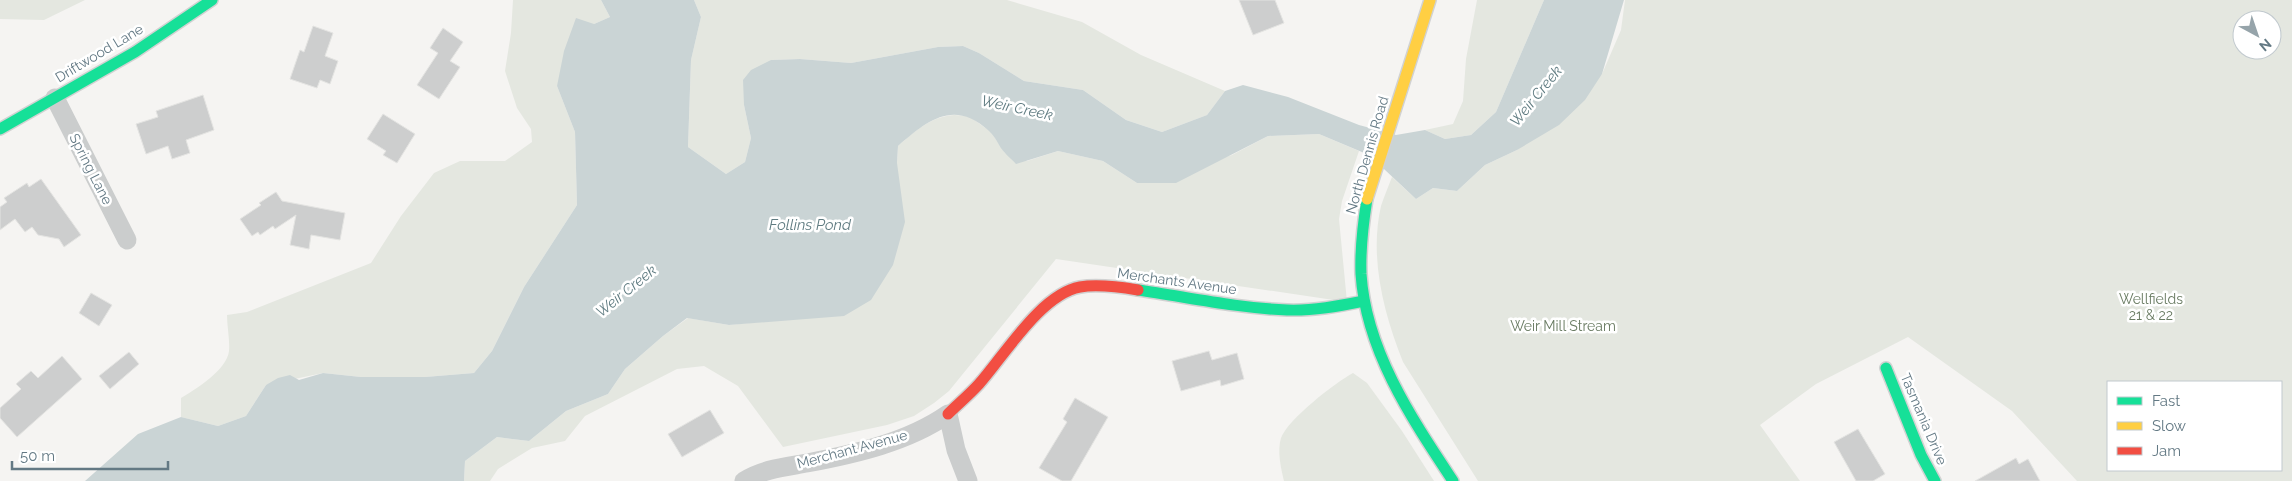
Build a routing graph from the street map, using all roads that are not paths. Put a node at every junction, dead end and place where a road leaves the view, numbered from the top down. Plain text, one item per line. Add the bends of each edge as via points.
1 (212, 0) edge
2 (1430, 0) edge
3 (55, 98) junction
4 (0, 129) edge
5 (128, 240) dead end
6 (1364, 301) junction
7 (1886, 368) dead end
8 (948, 414) junction
9 (744, 481) edge
10 (968, 481) edge
11 (1453, 481) edge
12 (1935, 481) edge

1 - 3 street, Driftwood Lane
2 - 6 street, North Dennis Road via 1362,220
3 - 4 street, Driftwood Lane
3 - 5 street, Spring Lane
6 - 8 street, Merchants Avenue via 1329,308 1288,310 1122,287 1080,288 1063,293 1034,316 978,385
6 - 11 street, North Dennis Road via 1385,368
7 - 12 street, Tasmania Drive via 1921,455
8 - 9 street, Merchant Avenue via 931,426 891,442 765,471
8 - 10 street via 956,450

